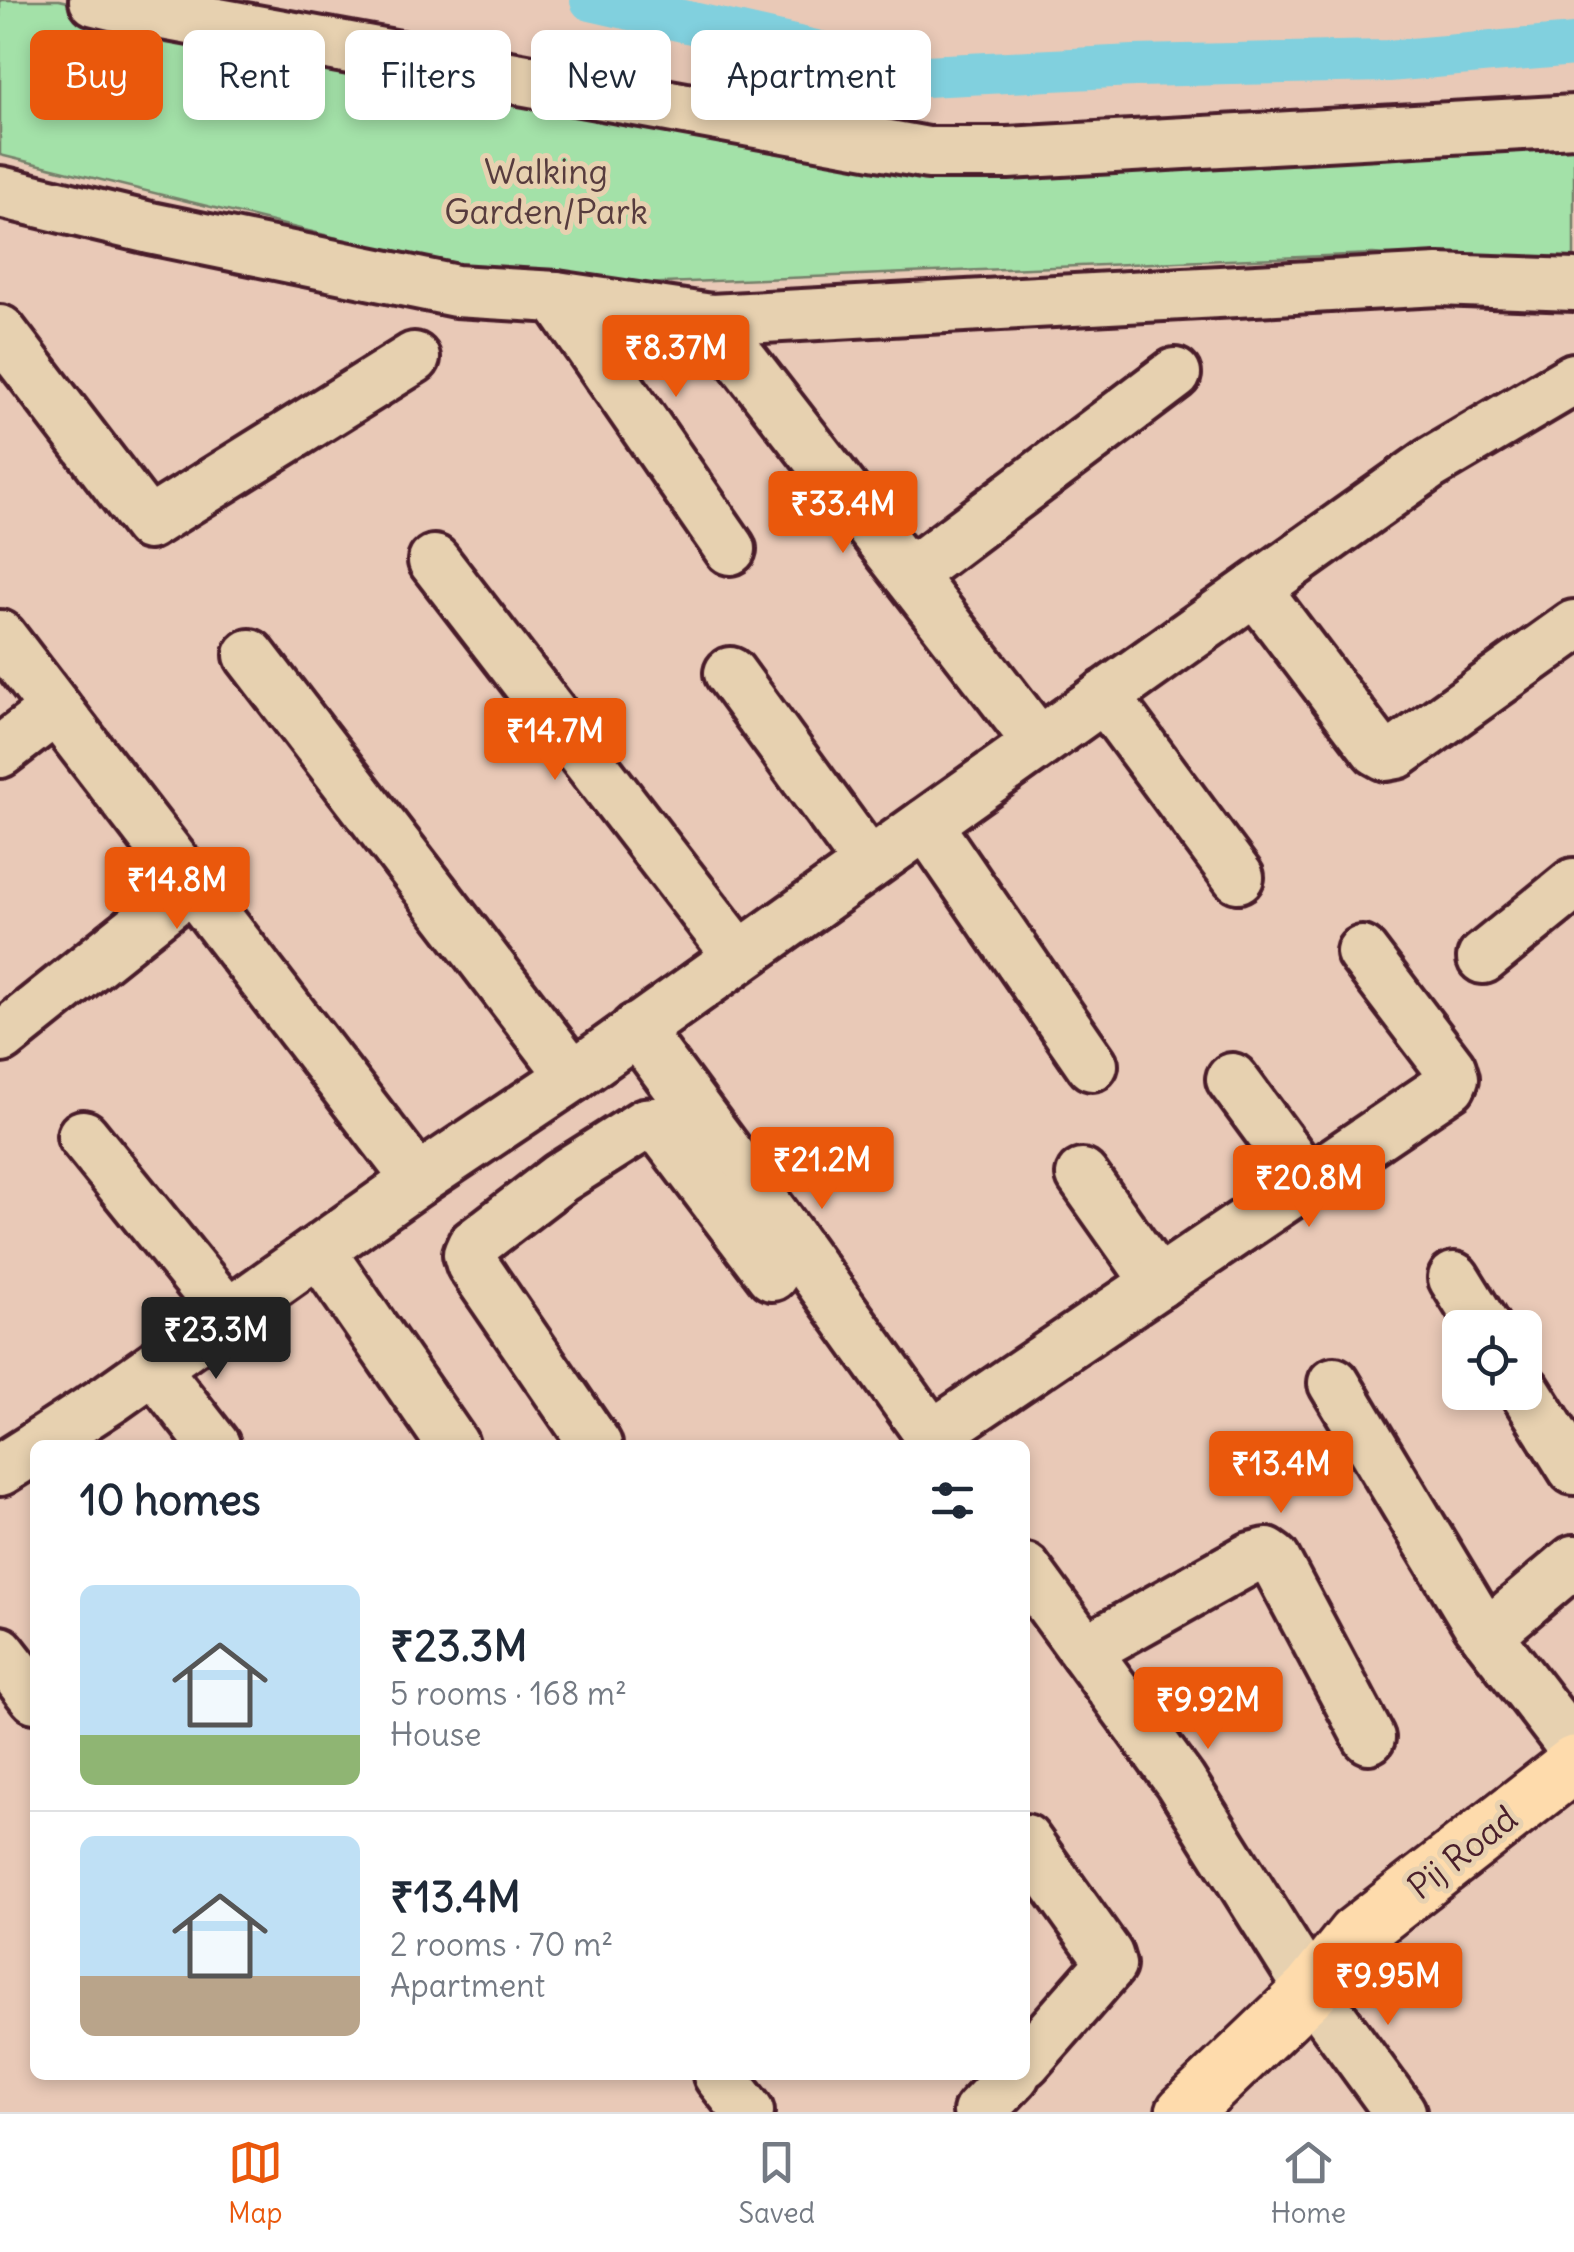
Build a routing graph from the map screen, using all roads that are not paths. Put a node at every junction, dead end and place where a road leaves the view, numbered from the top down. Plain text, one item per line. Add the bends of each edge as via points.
1 (95, 0) edge
2 (1574, 121) edge
3 (0, 192) edge
4 (1574, 285) edge
5 (556, 297) junction
6 (711, 320) junction
7 (0, 331) edge
8 (414, 358) dead end
9 (1175, 374) dead end
10 (1574, 379) edge
11 (730, 550) dead end
12 (434, 561) dead end
13 (909, 576) junction
14 (1255, 589) junction
15 (1574, 626) edge
16 (0, 636) edge
17 (250, 655) dead end
18 (730, 673) dead end
19 (1104, 696) junction
20 (56, 709) junction
21 (1039, 743) junction
22 (0, 752) edge
23 (926, 824) junction
24 (869, 864) junction
25 (1238, 877) dead end
26 (1574, 884) edge
27 (192, 885) junction
28 (1362, 952) dead end
29 (739, 956) junction
30 (1483, 958) dead end
31 (636, 1029) junction
32 (2, 1037) edge
33 (1092, 1065) dead end
34 (572, 1076) junction
35 (1232, 1079) dead end
36 (513, 1114) junction
37 (83, 1136) dead end
38 (1082, 1176) dead end
39 (560, 1178) junction
40 (418, 1180) junction
41 (1308, 1182) junction
42 (319, 1251) junction
43 (772, 1274) dead end
44 (1454, 1278) dead end
45 (1158, 1283) junction
46 (1474, 1310) edge
47 (228, 1315) junction
48 (154, 1368) junction
49 (1334, 1382) dead end
50 (1537, 1410) edge
51 (46, 1440) edge
52 (210, 1440) edge
53 (450, 1440) edge
54 (593, 1440) edge
55 (935, 1440) edge
56 (30, 1451) edge
57 (1574, 1469) edge
58 (0, 1470) edge
59 (1574, 1562) edge
60 (1030, 1575) edge
61 (1486, 1634) junction
62 (1085, 1651) junction
63 (0, 1652) edge
64 (30, 1691) edge
65 (1369, 1738) dead end
66 (1574, 1748) edge
67 (1574, 1764) edge
68 (1030, 1847) edge
69 (1311, 1990) junction
70 (1030, 2059) edge
71 (723, 2080) edge
72 (748, 2112) edge
73 (1184, 2112) edge
74 (1400, 2112) edge

1 - 2 street via 928,153
3 - 5 street via 456,292
4 - 6 street via 1438,280
5 - 6 street
5 - 11 street
6 - 13 street
7 - 8 street via 148,524
9 - 13 street
10 - 14 street via 1430,464
12 - 29 street
13 - 21 street
14 - 15 street via 1386,755
14 - 19 street
16 - 20 street
17 - 34 street
18 - 24 street
19 - 21 street
19 - 25 street
20 - 22 street
20 - 27 street
21 - 23 street
23 - 24 street
23 - 33 street
24 - 29 street
26 - 30 street
27 - 32 street
27 - 40 street
28 - 41 street via 1453,1078
29 - 31 street
31 - 34 street
31 - 55 street
34 - 36 street
35 - 41 street
36 - 39 street
36 - 40 street
37 - 47 street
38 - 45 street
39 - 43 street via 645,1124 657,1123
39 - 54 street via 469,1254
40 - 42 street
41 - 45 street
42 - 47 street
42 - 53 street
44 - 46 street
45 - 55 street
47 - 48 street
48 - 51 street
48 - 52 street
49 - 61 street
50 - 57 street
56 - 58 street
59 - 61 street
60 - 62 street
61 - 66 street
62 - 65 street via 1266,1554 1274,1558
62 - 69 street via 1180,1782
63 - 64 street
67 - 69 main road, Pij Road via 1355,1935
68 - 70 street via 1110,1965
69 - 73 main road, Pij Road
69 - 74 street
71 - 72 street

